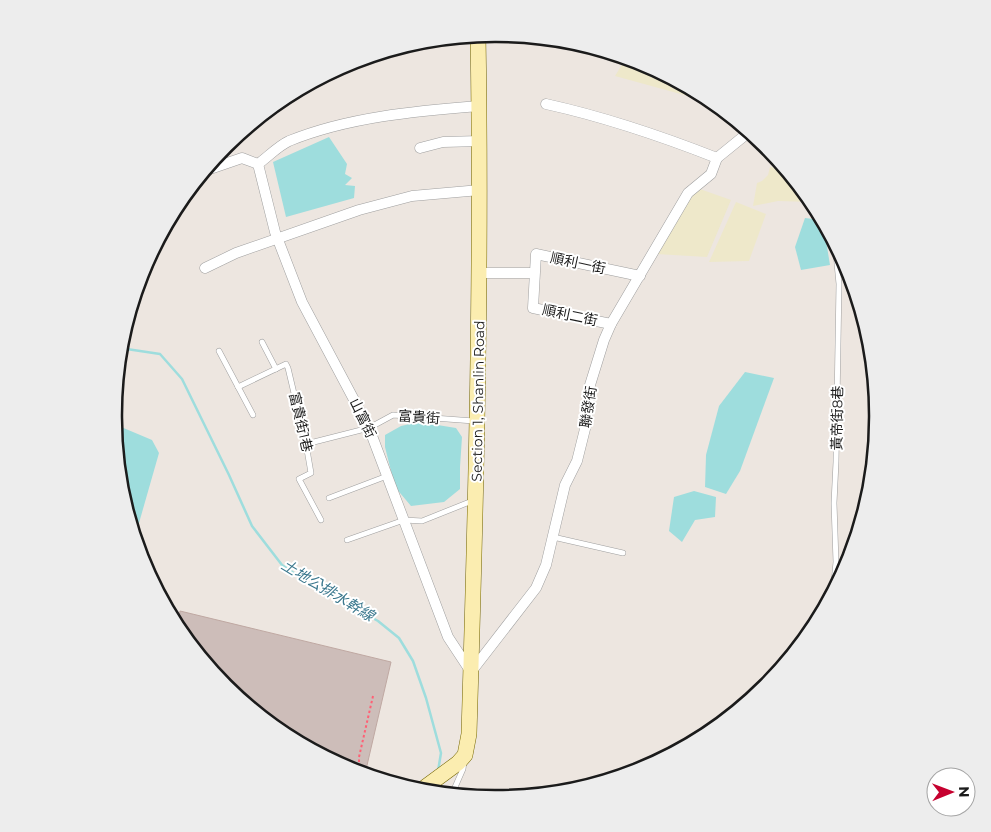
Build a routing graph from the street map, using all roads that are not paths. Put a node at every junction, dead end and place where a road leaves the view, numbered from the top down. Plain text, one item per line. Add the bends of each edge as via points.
1 (478, 43) edge
2 (546, 104) dead end
3 (479, 106) junction
4 (743, 136) edge
5 (480, 141) junction
6 (420, 148) dead end
7 (717, 158) junction
8 (258, 164) junction
9 (219, 166) edge
10 (480, 190) junction
11 (278, 239) junction
12 (837, 264) edge
13 (205, 268) dead end
14 (480, 273) junction
15 (534, 273) junction
16 (640, 276) junction
17 (611, 324) junction
18 (262, 342) dead end
19 (218, 352) dead end
20 (276, 369) junction
21 (238, 387) junction
22 (253, 415) dead end
23 (477, 421) junction
24 (369, 428) junction
25 (306, 444) junction
26 (388, 476) junction
27 (329, 498) dead end
28 (475, 500) junction
29 (321, 520) dead end
30 (404, 520) junction
31 (553, 538) junction
32 (348, 540) dead end
33 (623, 552) dead end
34 (835, 571) edge
35 (471, 672) junction
36 (461, 759) junction
37 (434, 784) edge
38 (455, 787) edge

1 - 3 main road, Section 1, Shanlin Road
2 - 7 street via 649,132
3 - 5 main road, Section 1, Shanlin Road
3 - 8 street via 418,111 340,125 287,142
4 - 7 street, 聯發街
5 - 6 street via 443,142
5 - 10 main road, Section 1, Shanlin Road
7 - 16 street, 聯發街 via 711,174 688,193
8 - 9 street via 242,158
8 - 11 street, 山富街
10 - 11 street via 412,196 359,210
10 - 14 main road, Section 1, Shanlin Road
11 - 13 street
11 - 24 street, 山富街 via 302,302
12 - 34 lane, 黃帝街8巷 via 839,284
14 - 15 street
14 - 23 main road, Section 1, Shanlin Road
15 - 16 street, 順利一街 via 536,254
15 - 17 street, 順利二街 via 533,308
16 - 17 street, 聯發街
17 - 31 street, 聯發街 via 590,385 587,421 577,461 565,485
18 - 20 lane
19 - 21 lane
20 - 21 lane
20 - 25 lane, 富貴街1巷 via 286,364 288,368
21 - 22 lane
23 - 24 lane, 富貴街 via 393,414
23 - 28 main road, Section 1, Shanlin Road
24 - 25 lane, 富貴街
24 - 26 street, 山富街
25 - 29 lane, 富貴街1巷 via 311,473 299,479
26 - 27 lane
26 - 30 street, 山富街
28 - 30 lane via 422,521
28 - 35 main road, Section 1, Shanlin Road
30 - 32 lane
30 - 35 street, 山富街 via 448,637
31 - 33 lane
31 - 35 street, 聯發街 via 536,588
35 - 36 main road, Section 1, Shanlin Road via 469,734
36 - 37 main road
36 - 38 lane via 463,769

